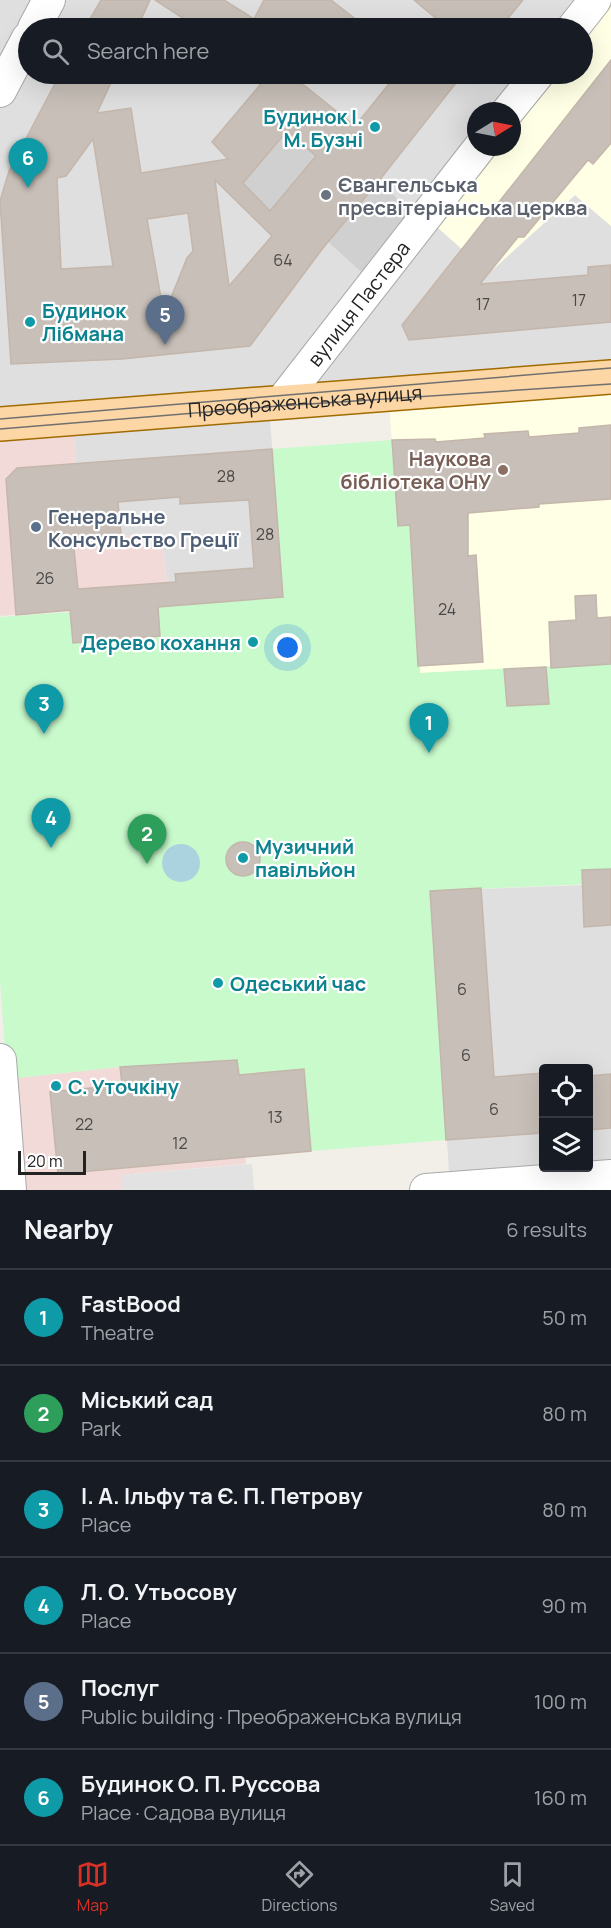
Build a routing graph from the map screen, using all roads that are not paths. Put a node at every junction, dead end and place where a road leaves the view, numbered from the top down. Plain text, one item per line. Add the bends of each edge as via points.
1 (49, 0) edge
2 (595, 0) edge
3 (39, 18) edge
4 (581, 18) edge
5 (18, 57) edge
6 (529, 84) edge
7 (0, 91) edge
8 (515, 102) edge
9 (473, 156) edge
10 (611, 377) edge
11 (282, 401) junction
12 (0, 424) edge
13 (0, 1060) edge
14 (611, 1176) edge
15 (10, 1190) edge
16 (426, 1190) edge

1 - 3 street
2 - 4 street
5 - 7 street
6 - 8 street
9 - 11 street, вулиця Пастера
10 - 11 main road, Преображенська вулиця
11 - 12 main road, Преображенська вулиця
13 - 15 street
14 - 16 street

